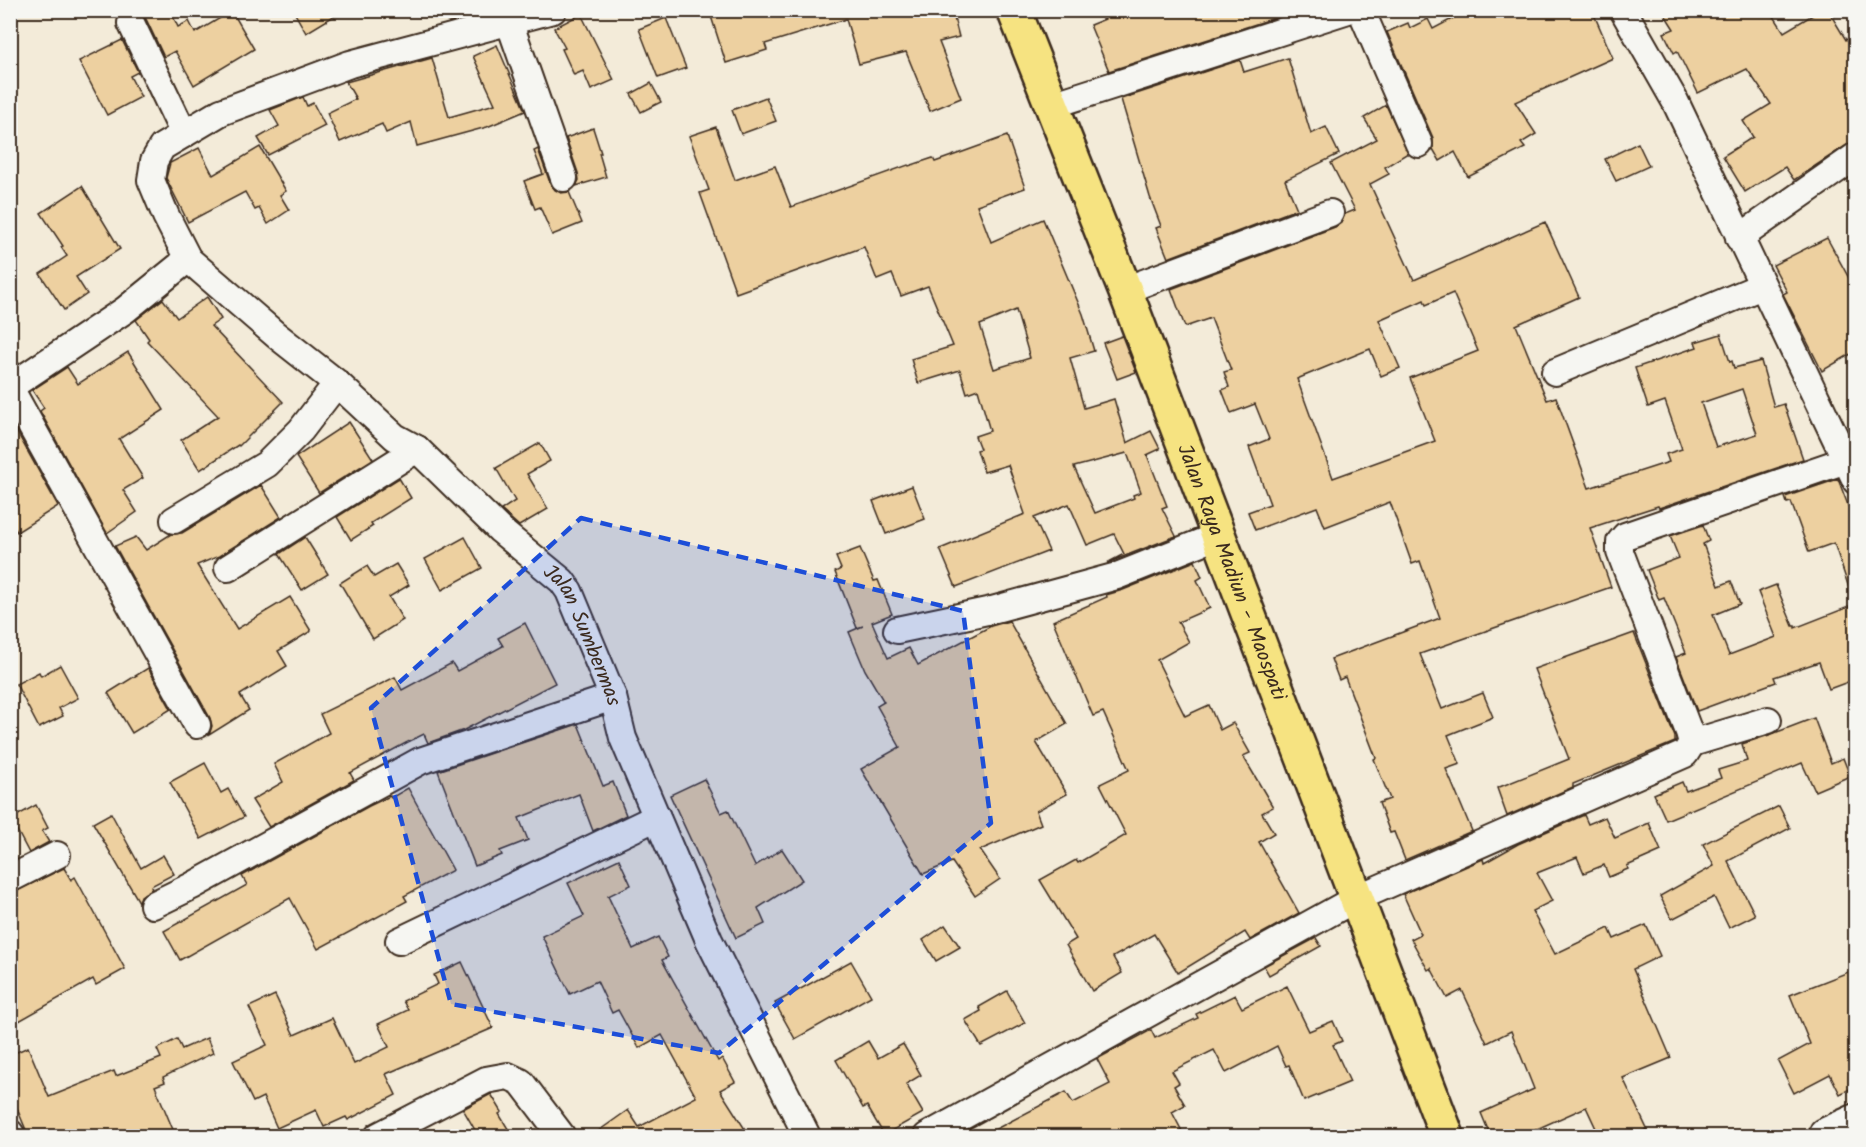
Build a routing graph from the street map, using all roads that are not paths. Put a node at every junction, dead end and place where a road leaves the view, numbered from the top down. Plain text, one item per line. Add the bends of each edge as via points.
1 (553, 10) edge
2 (1014, 10) edge
3 (1347, 10) edge
4 (1361, 10) edge
5 (1623, 10) edge
6 (507, 16) edge
7 (131, 23) dead end
8 (1052, 105) junction
9 (184, 134) junction
10 (1419, 144) dead end
11 (1856, 156) edge
12 (564, 178) dead end
13 (1330, 213) dead end
14 (1739, 238) junction
15 (188, 259) junction
16 (1762, 286) junction
17 (1125, 290) junction
18 (1555, 372) dead end
19 (337, 383) junction
20 (10, 387) edge
21 (417, 448) junction
22 (1851, 471) edge
23 (174, 520) dead end
24 (1217, 537) junction
25 (228, 568) dead end
26 (897, 630) dead end
27 (613, 697) junction
28 (1768, 720) dead end
29 (197, 725) dead end
30 (1692, 743) junction
31 (657, 817) junction
32 (57, 855) dead end
33 (10, 879) edge
34 (1355, 898) junction
35 (153, 904) dead end
36 (399, 941) dead end
37 (1856, 1117) edge
38 (942, 1133) edge
39 (378, 1137) edge
40 (562, 1137) edge
41 (807, 1137) edge
42 (1447, 1137) edge
43 (1825, 1137) edge

1 - 6 street
2 - 8 highway, Jalan Raya Madiun - Maospati
3 - 8 street
4 - 10 street
5 - 14 street via 1675,101
6 - 9 street via 350,64 221,112
6 - 12 street
7 - 9 street
8 - 17 highway, Jalan Raya Madiun - Maospati
9 - 15 street via 162,147 154,161 151,180
11 - 14 street
13 - 17 street
14 - 16 street
15 - 19 street, Jalan Sumbermas
15 - 20 street via 125,310
16 - 18 street
16 - 22 street
17 - 24 highway, Jalan Raya Madiun - Maospati
19 - 21 street, Jalan Sumbermas via 395,437
19 - 23 street via 301,430 267,464
20 - 29 street
21 - 25 street
21 - 27 street, Jalan Sumbermas via 500,530 562,581
22 - 30 street via 1625,536 1620,543 1620,552
24 - 26 street via 1117,576 992,610
24 - 34 highway, Jalan Raya Madiun - Maospati
27 - 31 street, Jalan Sumbermas via 623,738
27 - 35 street via 420,761
28 - 30 street
30 - 34 street via 1676,759
31 - 36 street
31 - 41 street, Jalan Sumbermas via 709,940
32 - 33 street
34 - 38 street
34 - 42 highway, Jalan Raya Madiun - Maospati
37 - 43 street via 1823,1132
39 - 40 street via 486,1080 508,1076 521,1082

